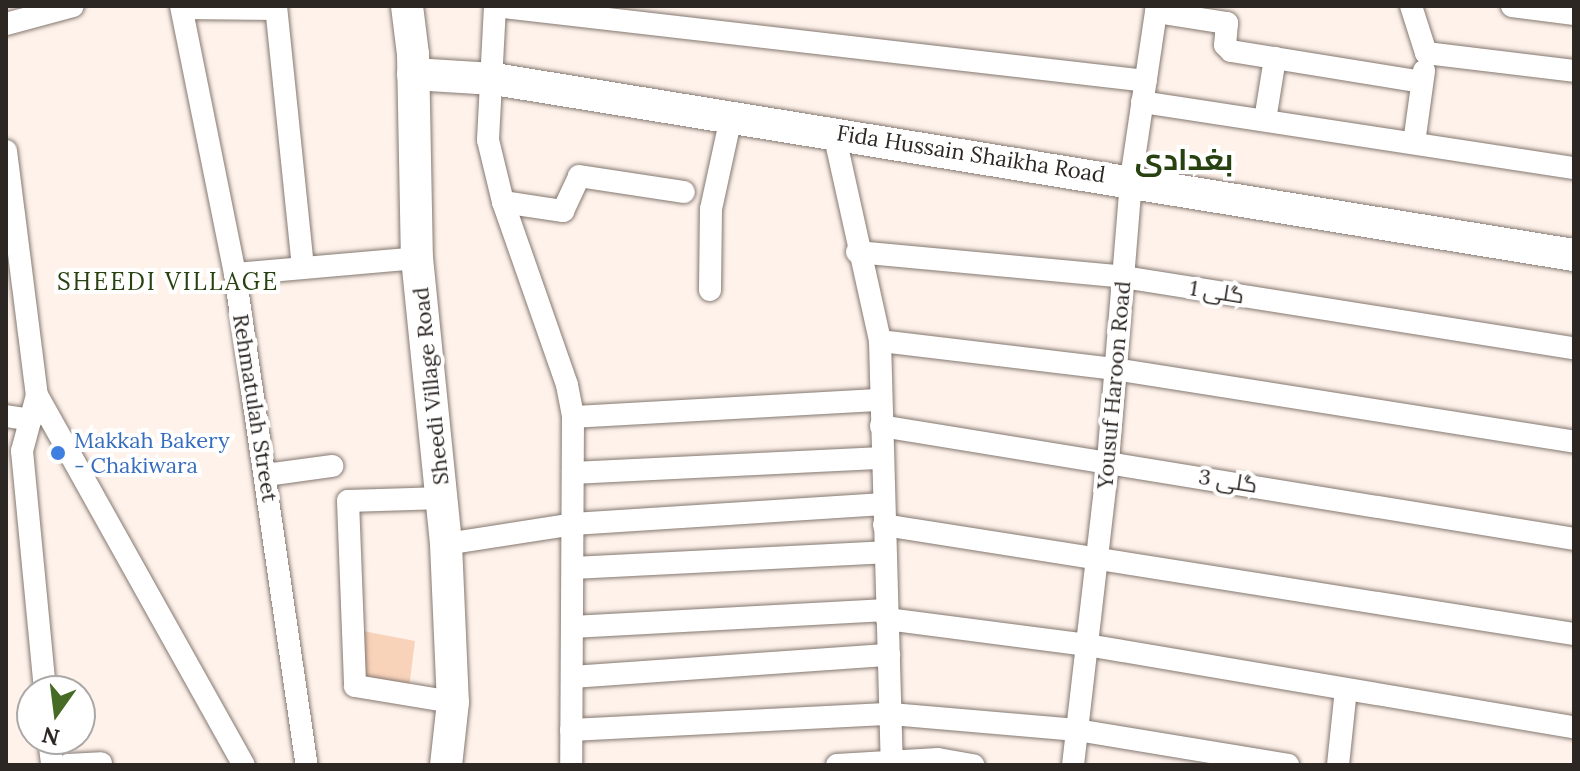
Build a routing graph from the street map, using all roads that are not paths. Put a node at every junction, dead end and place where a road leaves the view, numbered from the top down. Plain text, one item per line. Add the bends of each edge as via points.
1 (73, 6) edge
2 (407, 6) edge
3 (495, 6) edge
4 (1411, 6) edge
5 (1512, 6) edge
6 (182, 7) edge
7 (276, 7) edge
8 (1157, 9) edge
9 (616, 13) edge
10 (1574, 14) edge
11 (6, 24) edge
12 (1426, 53) junction
13 (1275, 58) junction
14 (1574, 71) edge
15 (413, 74) junction
16 (494, 79) junction
17 (1422, 82) junction
18 (1144, 91) junction
19 (731, 117) junction
20 (1265, 120) junction
21 (834, 133) junction
22 (1414, 143) junction
23 (6, 151) edge
24 (1574, 168) edge
25 (1131, 179) junction
26 (684, 192) dead end
27 (503, 202) junction
28 (857, 252) junction
29 (1574, 255) edge
30 (417, 258) junction
31 (303, 266) junction
32 (235, 274) junction
33 (1124, 277) junction
34 (710, 290) dead end
35 (880, 341) junction
36 (1574, 348) edge
37 (1115, 369) junction
38 (37, 395) junction
39 (880, 400) junction
40 (6, 416) edge
41 (573, 417) junction
42 (31, 420) junction
43 (881, 426) junction
44 (1574, 442) edge
45 (882, 458) junction
46 (1108, 461) junction
47 (332, 466) dead end
48 (573, 473) junction
49 (266, 475) junction
50 (443, 498) junction
51 (884, 514) junction
52 (573, 524) junction
53 (1574, 539) edge
54 (446, 544) junction
55 (885, 552) junction
56 (1097, 556) junction
57 (573, 568) junction
58 (887, 615) junction
59 (572, 627) junction
60 (1574, 634) edge
61 (1087, 645) junction
62 (889, 655) junction
63 (43, 675) edge
64 (572, 677) junction
65 (1346, 689) junction
66 (453, 702) junction
67 (891, 714) junction
68 (1574, 727) edge
69 (571, 730) junction
70 (1077, 730) junction
71 (101, 763) edge
72 (892, 763) edge
73 (68, 765) edge
74 (244, 765) edge
75 (307, 765) edge
76 (446, 765) edge
77 (571, 765) edge
78 (837, 765) edge
79 (973, 765) edge
80 (1073, 765) edge
81 (1288, 765) edge
82 (1338, 765) edge

1 - 11 street
2 - 15 street, Sheedi Village Road
3 - 9 street
3 - 16 street
4 - 12 street
5 - 10 street
6 - 7 street
6 - 32 street, Rehmatulah Street
7 - 31 street
8 - 13 street via 1225,22 1227,49
8 - 18 street, Yousuf Haroon Road
9 - 18 street
12 - 14 street
12 - 17 street
13 - 17 street
13 - 20 street
15 - 16 street, Fida Hussain Shaikha Road
15 - 30 street, Sheedi Village Road
16 - 19 street, Fida Hussain Shaikha Road
16 - 27 street via 488,140
17 - 22 street
18 - 20 street
18 - 25 street, Yousuf Haroon Road
19 - 21 street, Fida Hussain Shaikha Road
19 - 34 street via 711,209
20 - 22 street
21 - 25 street, Fida Hussain Shaikha Road
21 - 28 street
22 - 24 street
23 - 38 street
25 - 29 street, Fida Hussain Shaikha Road
25 - 33 street, Yousuf Haroon Road
26 - 27 street via 579,176 563,211
27 - 41 street via 567,385
28 - 33 street, گلی 1
28 - 35 street
30 - 31 street
30 - 50 street, Sheedi Village Road
31 - 32 street
32 - 49 street, Rehmatulah Street
33 - 36 street, گلی 1
33 - 37 street, Yousuf Haroon Road
35 - 37 street
35 - 39 street
37 - 44 street
37 - 46 street, Yousuf Haroon Road
38 - 42 street
38 - 74 street
39 - 41 street
39 - 43 street
40 - 42 street
41 - 48 street
42 - 63 street via 22,451
43 - 45 street
43 - 46 street, گلی 3
45 - 48 street
45 - 51 street
46 - 53 street, گلی 3
46 - 56 street, Yousuf Haroon Road
47 - 49 street
48 - 52 street
49 - 75 street, Rehmatulah Street
50 - 54 street, Sheedi Village Road
50 - 66 street via 348,501 355,686
51 - 52 street
51 - 55 street
51 - 56 street
52 - 54 street
52 - 57 street
54 - 66 street, Sheedi Village Road
55 - 57 street
55 - 58 street
56 - 60 street
56 - 61 street, Yousuf Haroon Road
57 - 59 street
58 - 59 street
58 - 61 street
58 - 62 street
59 - 64 street
61 - 65 street
61 - 70 street, Yousuf Haroon Road
62 - 64 street
62 - 67 street
64 - 69 street
65 - 68 street
65 - 82 street
66 - 76 street, Sheedi Village Road
67 - 69 street
67 - 70 street
67 - 72 street
69 - 77 street
70 - 80 street, Yousuf Haroon Road
70 - 81 street
71 - 73 street
72 - 78 street
72 - 79 street via 938,759

